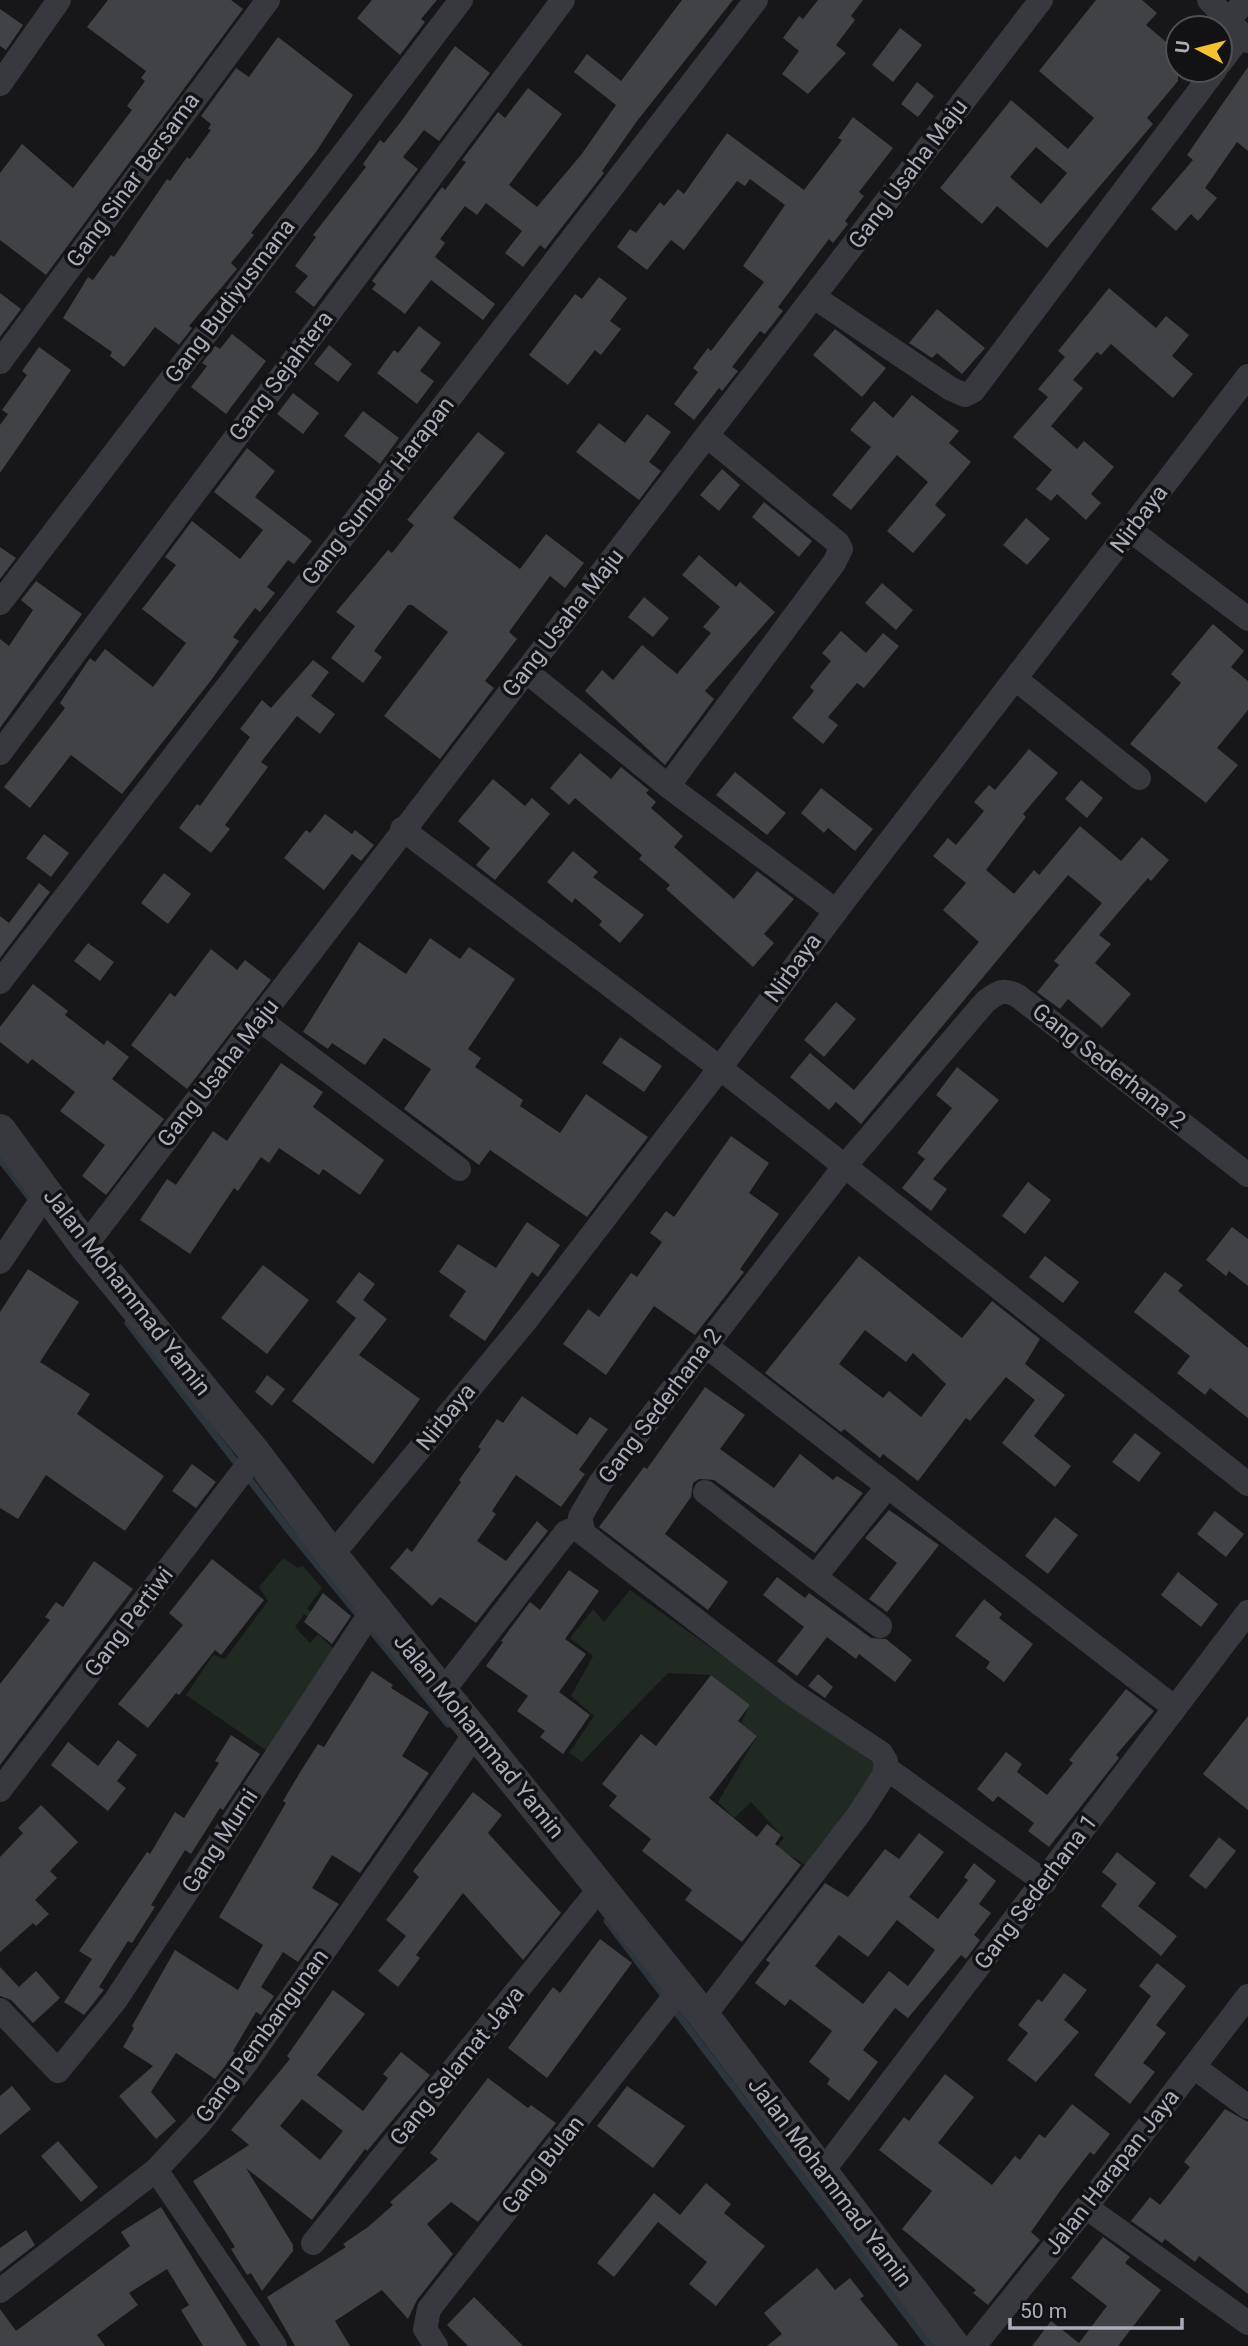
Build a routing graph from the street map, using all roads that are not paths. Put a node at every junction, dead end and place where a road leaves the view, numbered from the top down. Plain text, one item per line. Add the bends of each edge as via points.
1 (60, 0) edge
2 (268, 0) edge
3 (461, 0) edge
4 (563, 0) edge
5 (756, 0) edge
6 (1041, 0) edge
7 (1209, 0) edge
8 (1247, 0) edge
9 (1239, 32) edge
10 (0, 84) edge
11 (1204, 84) edge
12 (814, 297) junction
13 (0, 362) edge
14 (1245, 385) edge
15 (707, 436) junction
16 (1130, 530) junction
17 (0, 603) edge
18 (1248, 619) edge
19 (527, 672) junction
20 (1017, 680) junction
21 (0, 753) edge
22 (1139, 778) dead end
23 (668, 786) junction
24 (402, 829) junction
25 (836, 911) junction
26 (0, 982) edge
27 (260, 1020) junction
28 (720, 1068) junction
29 (0, 1130) edge
30 (845, 1167) junction
31 (459, 1169) dead end
32 (1248, 1175) edge
33 (47, 1192) junction
34 (85, 1246) junction
35 (0, 1262) edge
36 (706, 1346) junction
37 (256, 1454) junction
38 (1248, 1484) edge
39 (888, 1486) junction
40 (705, 1492) dead end
41 (580, 1527) junction
42 (332, 1555) junction
43 (815, 1577) junction
44 (375, 1606) junction
45 (1248, 1612) edge
46 (880, 1626) dead end
47 (442, 1692) junction
48 (1175, 1708) junction
49 (475, 1734) junction
50 (886, 1768) junction
51 (3, 1777) edge
52 (1045, 1882) junction
53 (600, 1889) junction
54 (681, 1989) junction
55 (1248, 1996) edge
56 (0, 2010) edge
57 (704, 2016) junction
58 (1194, 2067) junction
59 (1248, 2107) edge
60 (156, 2170) junction
61 (823, 2171) junction
62 (1086, 2207) junction
63 (313, 2243) dead end
64 (0, 2291) edge
65 (1248, 2323) edge
66 (275, 2346) edge
67 (436, 2346) edge
68 (954, 2346) edge
69 (974, 2346) edge

1 - 10 street
2 - 13 street, Gang Sinar Bersama
3 - 17 street, Gang Budiyusmana
4 - 21 street, Gang Sejahtera
5 - 26 street, Gang Sumber Harapan
6 - 12 street, Gang Usaha Maju
7 - 9 street
8 - 9 street
11 - 12 street via 973,391 965,395 951,390
12 - 15 street, Gang Usaha Maju
14 - 16 street, Nirbaya
15 - 19 street, Gang Usaha Maju
15 - 23 street via 841,549
16 - 18 street
16 - 20 street, Nirbaya
19 - 23 street
19 - 24 street, Gang Usaha Maju
20 - 22 street
20 - 25 street, Nirbaya
23 - 25 street
24 - 27 street, Gang Usaha Maju
24 - 28 street
25 - 28 street, Nirbaya
27 - 31 street
27 - 34 street, Gang Usaha Maju
28 - 30 street
28 - 42 street, Nirbaya via 528,1318
29 - 33 street, Jalan Mohammad Yamin
30 - 32 street, Gang Sederhana 2 via 985,1002 1008,990
30 - 36 street, Gang Sederhana 2
30 - 38 street
33 - 34 street, Jalan Mohammad Yamin
33 - 35 street
34 - 37 street, Jalan Mohammad Yamin
36 - 39 street
36 - 41 street, Gang Sederhana 2 via 600,1483 580,1517
37 - 42 street, Jalan Mohammad Yamin
37 - 51 street, Gang Pertiwi
39 - 43 street
39 - 48 street
40 - 43 street
41 - 47 street via 566,1532
41 - 50 street via 791,1693 881,1753
42 - 44 street, Jalan Mohammad Yamin
43 - 46 street
44 - 47 street, Jalan Mohammad Yamin
44 - 56 street, Gang Murni via 115,2001 58,2071
45 - 48 street, Gang Sederhana 1
47 - 49 street, Jalan Mohammad Yamin
48 - 52 street, Gang Sederhana 1
49 - 53 street, Jalan Mohammad Yamin
49 - 60 street, Gang Pembangunan via 244,2066
50 - 52 street
50 - 57 street via 859,1814
52 - 61 street, Gang Sederhana 1
53 - 54 street, Jalan Mohammad Yamin
53 - 63 street, Gang Selamat Jaya
54 - 57 street, Jalan Mohammad Yamin
54 - 67 street, Gang Bulan via 429,2309 425,2329
55 - 58 street, Jalan Harapan Jaya
57 - 61 street, Jalan Mohammad Yamin
58 - 59 street
58 - 62 street, Jalan Harapan Jaya
60 - 64 street, Gang Pembangunan
60 - 66 street
61 - 68 street, Jalan Mohammad Yamin
62 - 65 street
62 - 69 street, Jalan Harapan Jaya

